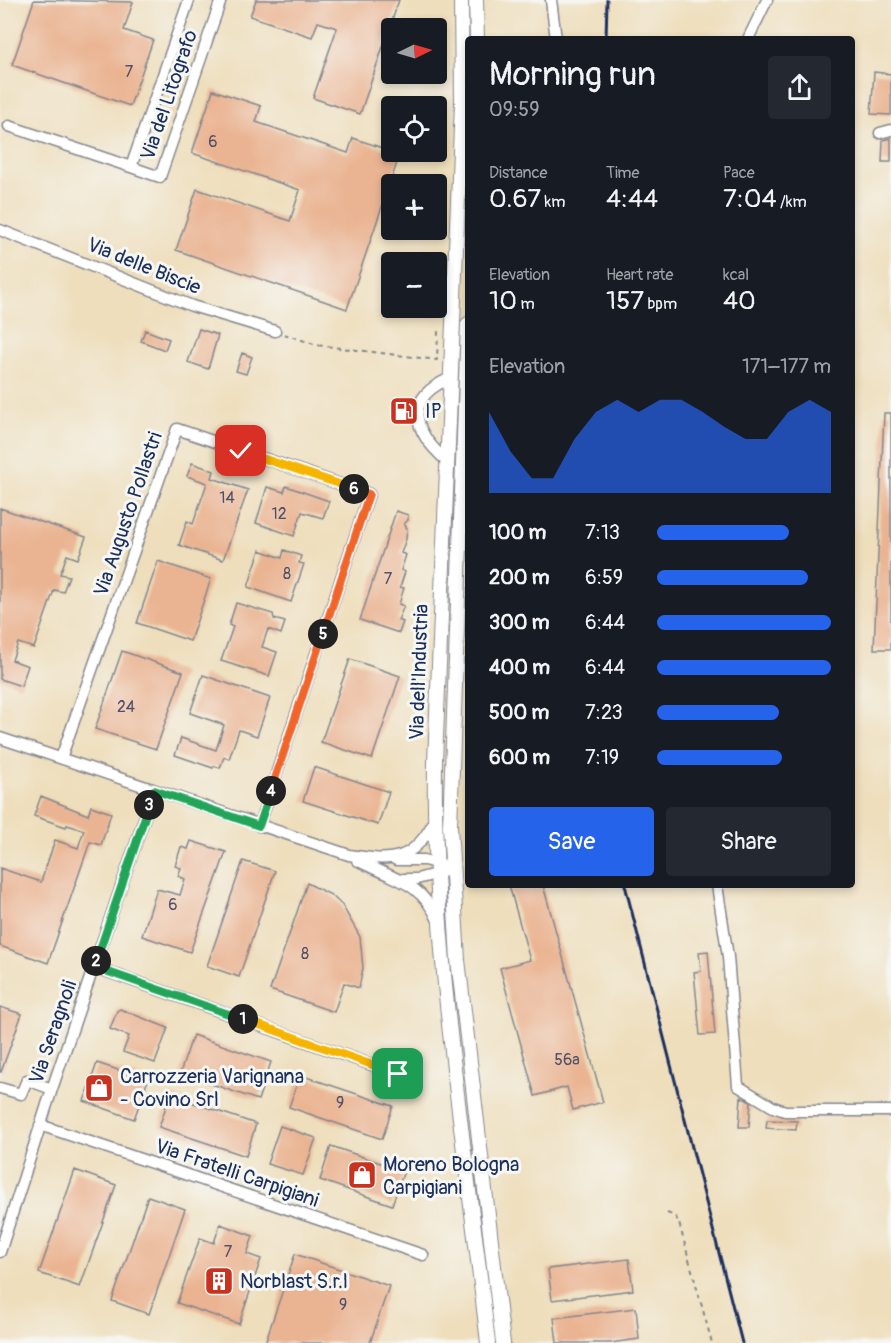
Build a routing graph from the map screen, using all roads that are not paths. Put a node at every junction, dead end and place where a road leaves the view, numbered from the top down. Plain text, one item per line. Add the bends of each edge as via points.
1 (189, 0) edge
2 (220, 0) edge
3 (461, 0) edge
4 (476, 0) edge
5 (551, 0) edge
6 (767, 0) edge
7 (477, 36) edge
8 (556, 36) edge
9 (749, 36) edge
10 (9, 126) dead end
11 (132, 167) junction
12 (0, 230) edge
13 (275, 331) road end
14 (451, 378) junction
15 (465, 400) edge
16 (447, 461) junction
17 (0, 738) edge
18 (61, 758) junction
19 (154, 790) junction
20 (435, 819) junction
21 (259, 826) junction
22 (349, 855) junction
23 (386, 860) junction
24 (451, 867) junction
25 (436, 868) junction
26 (400, 879) junction
27 (717, 888) edge
28 (439, 923) junction
29 (94, 967) junction
30 (398, 1074) dead end
31 (0, 1088) edge
32 (52, 1089) junction
33 (891, 1111) edge
34 (40, 1125) junction
35 (0, 1252) edge
36 (423, 1255) dead end
37 (488, 1343) edge
38 (504, 1343) edge

1 - 11 street, Via del Litografo
2 - 11 street, Via del Litografo via 160,177
3 - 14 main road, Via dell'Industria via 462,103
4 - 7 main road
5 - 8 street
6 - 9 street
10 - 11 street
12 - 13 street, Via delle Biscie via 192,306
14 - 16 main road, Via dell'Industria
14 - 16 street via 432,386 418,404 417,419 430,447
15 - 24 main road, Via dell'Industria via 451,743
16 - 20 main road, Via dell'Industria
17 - 18 street
18 - 19 street
18 - 21 street, Via Augusto Pollastri via 177,429 369,494
19 - 21 street
19 - 29 street, Via Seragnoli
20 - 23 street via 421,843 409,853
20 - 25 main road, Via dell'Industria
21 - 22 street
22 - 23 street
22 - 26 street
23 - 25 street
24 - 25 street
24 - 38 main road, Via dell'Industria via 458,960
25 - 26 street via 417,879
25 - 28 main road, Via dell'Industria
26 - 28 street via 425,897
27 - 33 street via 728,957 738,1086 785,1111
28 - 37 main road, Via dell'Industria
29 - 30 street
29 - 32 street, Via Seragnoli
31 - 32 street via 21,1094 27,1080
32 - 34 street, Via Seragnoli
34 - 35 street, Via Seragnoli
34 - 36 street, Via Fratelli Carpigiani

